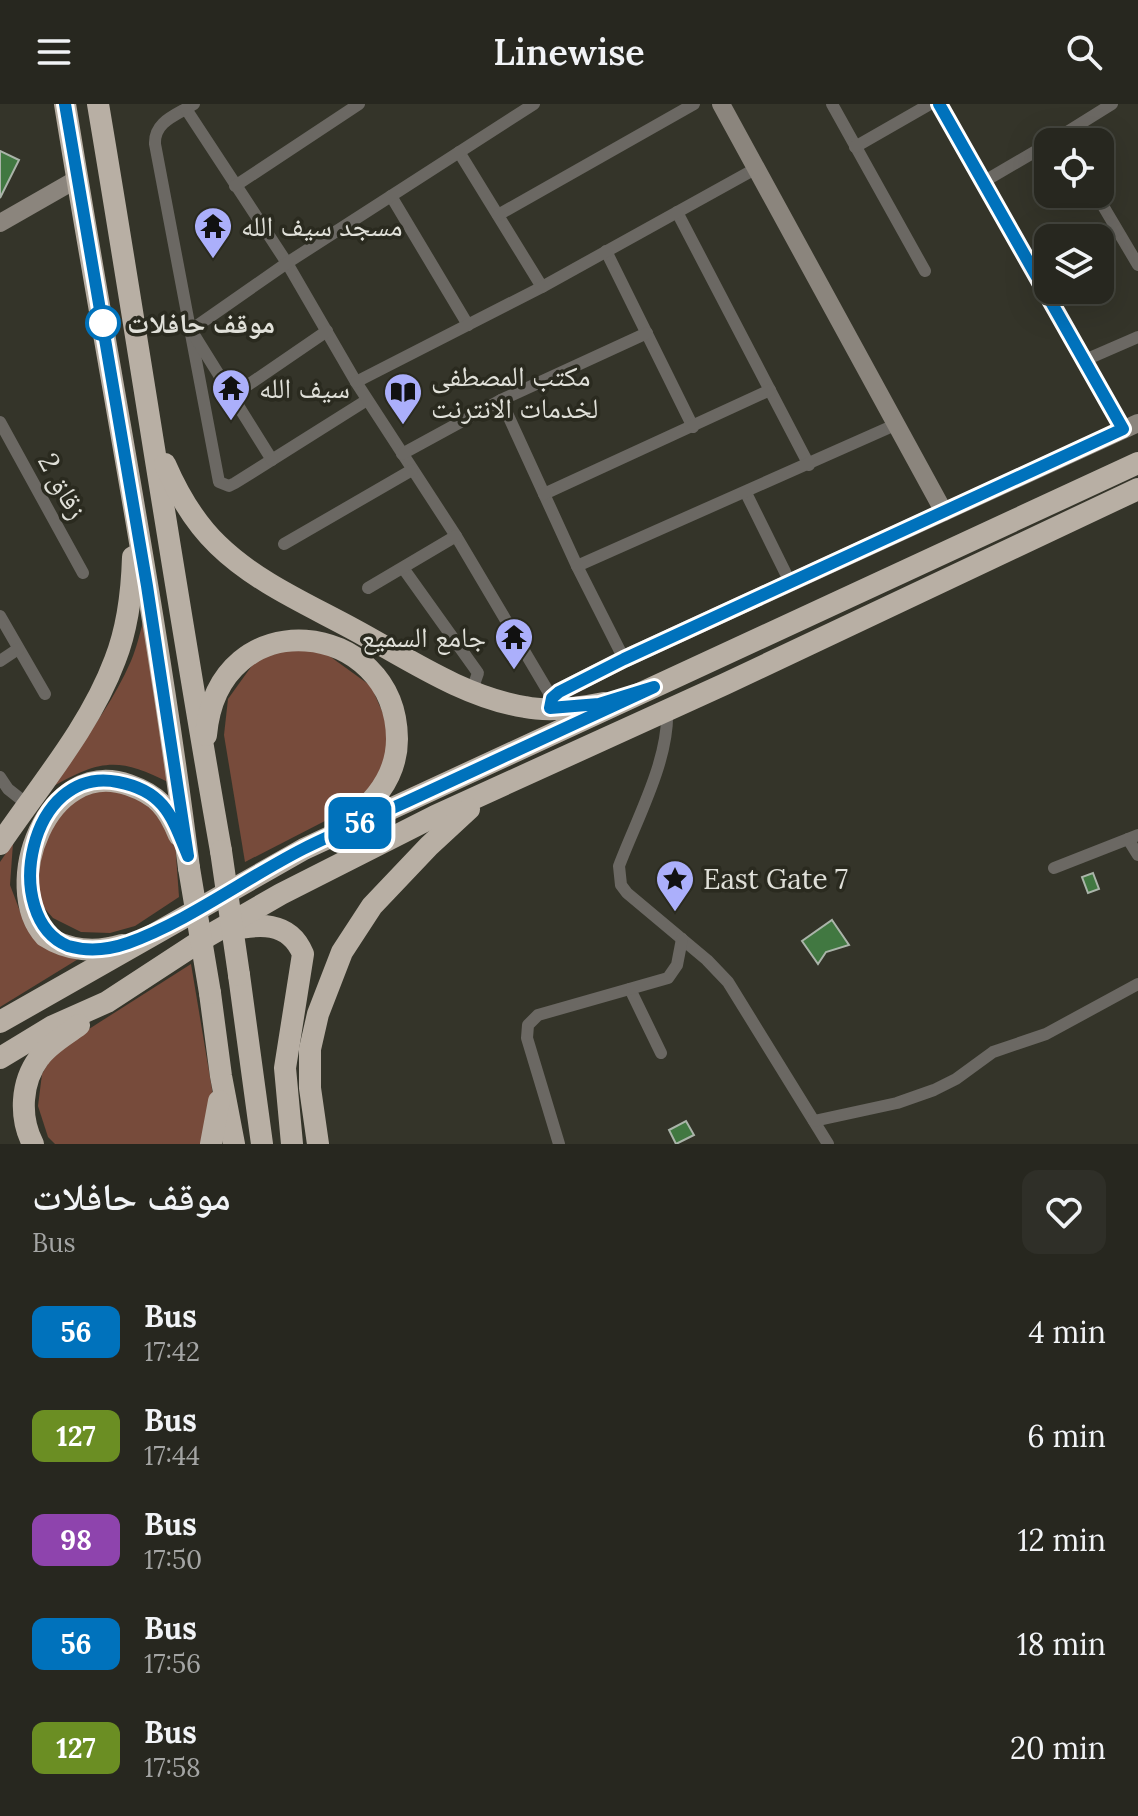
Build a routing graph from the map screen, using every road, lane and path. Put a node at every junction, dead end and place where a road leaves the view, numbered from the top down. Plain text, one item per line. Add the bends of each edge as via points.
1 (65, 104) edge
2 (98, 104) edge
3 (359, 104) edge
4 (534, 104) edge
5 (694, 104) edge
6 (721, 104) edge
7 (832, 104) edge
8 (930, 104) edge
9 (939, 104) edge
10 (1112, 104) edge
11 (190, 106) edge
12 (1076, 128) edge
13 (855, 147) junction
14 (459, 152) junction
15 (1034, 153) edge
16 (755, 169) junction
17 (77, 179) junction
18 (983, 182) junction
19 (235, 186) junction
20 (391, 196) junction
21 (1104, 208) edge
22 (677, 212) junction
23 (498, 215) junction
24 (0, 223) edge
25 (606, 251) junction
26 (287, 263) junction
27 (1138, 265) edge
28 (925, 271) dead end
29 (542, 287) junction
30 (468, 325) junction
31 (191, 330) junction
32 (327, 331) junction
33 (647, 333) junction
34 (1138, 337) edge
35 (1085, 360) junction
36 (356, 382) junction
37 (770, 390) junction
38 (232, 396) junction
39 (367, 400) junction
40 (501, 400) junction
41 (151, 420) junction
42 (0, 422) edge
43 (897, 424) junction
44 (1130, 426) edge
45 (693, 427) junction
46 (402, 454) junction
47 (272, 460) junction
48 (1138, 463) edge
49 (809, 465) junction
50 (412, 470) junction
51 (1138, 489) edge
52 (746, 493) junction
53 (544, 494) junction
54 (131, 496) junction
55 (944, 512) junction
56 (456, 536) junction
57 (284, 544) dead end
58 (577, 566) junction
59 (403, 568) junction
60 (83, 573) dead end
61 (790, 582) junction
62 (368, 588) dead end
63 (0, 616) edge
64 (18, 649) junction
65 (624, 659) junction
66 (0, 661) edge
67 (654, 687) junction
68 (472, 690) junction
69 (45, 694) dead end
70 (551, 703) junction
71 (667, 708) junction
72 (205, 760) junction
73 (0, 777) edge
74 (504, 785) junction
75 (27, 804) junction
76 (1133, 837) edge
77 (0, 844) edge
78 (304, 849) junction
79 (1138, 855) edge
80 (188, 862) junction
81 (1054, 868) dead end
82 (152, 933) junction
83 (208, 936) junction
84 (682, 939) junction
85 (1138, 984) edge
86 (630, 989) junction
87 (1124, 990) junction
88 (1138, 997) edge
89 (107, 1002) junction
90 (0, 1022) edge
91 (661, 1053) dead end
92 (0, 1058) edge
93 (221, 1076) junction
94 (814, 1121) junction
95 (33, 1144) edge
96 (211, 1144) edge
97 (234, 1144) edge
98 (262, 1144) edge
99 (292, 1144) edge
100 (318, 1144) edge
101 (559, 1144) edge
102 (828, 1144) edge

1 - 17 highway
2 - 41 highway
3 - 19 street
4 - 14 street
5 - 23 street
6 - 16 street
7 - 13 street
8 - 13 street
9 - 18 street
10 - 12 street
11 - 19 street
11 - 31 street via 159,126 155,136
13 - 28 street
14 - 20 street
14 - 23 street
15 - 18 street
16 - 22 street
16 - 43 street
17 - 24 street
17 - 54 highway
18 - 35 street
19 - 26 street
20 - 26 street
20 - 30 street
21 - 27 street
22 - 25 street
22 - 37 street
23 - 29 street
25 - 29 street
25 - 33 street
26 - 31 street
26 - 32 street
29 - 30 street
30 - 36 street
31 - 38 street
31 - 47 street via 219,482 229,486
32 - 36 street
32 - 38 street
33 - 40 street
33 - 45 street
34 - 35 street
35 - 44 street
36 - 39 street
37 - 45 street
37 - 49 street
38 - 47 street
39 - 46 street
39 - 47 street
40 - 46 street
40 - 53 street
41 - 68 highway via 166,467 189,510 238,563
41 - 72 highway
42 - 60 street, زقاق 2
43 - 49 street
43 - 55 street
44 - 55 street
45 - 53 street
46 - 50 street
48 - 67 highway
49 - 52 street
50 - 56 street
50 - 57 street
51 - 71 highway
52 - 58 street
52 - 61 street
53 - 58 street
54 - 75 highway via 132,575 115,659 90,712
54 - 80 highway
55 - 61 street
56 - 59 street
56 - 70 street
58 - 65 street
59 - 62 street
59 - 68 street via 478,673
61 - 65 street
63 - 64 street
64 - 66 street
64 - 69 street
65 - 70 street via 559,692
67 - 70 highway via 599,704
67 - 78 highway
68 - 70 highway via 525,708
71 - 74 highway
71 - 84 street via 664,744 619,876 627,893
72 - 78 highway via 207,725 217,692 232,668 259,647 307,640 341,651 368,669 393,705 394,760 382,788 366,807
72 - 98 highway, bridge
73 - 75 street
74 - 83 highway via 295,886
74 - 100 highway via 462,814 429,846 372,906 342,952 310,1049
75 - 77 highway
76 - 79 street
76 - 81 street
78 - 82 highway
80 - 82 highway via 169,810 138,788 106,780 87,781 58,796 25,837 15,890 38,931 66,946 94,950
80 - 93 highway, bridge
82 - 90 highway
83 - 89 highway
83 - 99 highway via 266,925 288,933 301,948 285,1068
84 - 86 street via 672,975
84 - 94 street via 737,994
85 - 87 street
86 - 91 street
86 - 101 street via 538,1015 528,1025 527,1038
87 - 88 street
87 - 94 street via 1046,1034 993,1052 934,1090
89 - 92 highway
89 - 95 highway via 45,1051 33,1068 24,1108
93 - 96 highway
93 - 97 highway
94 - 102 street

